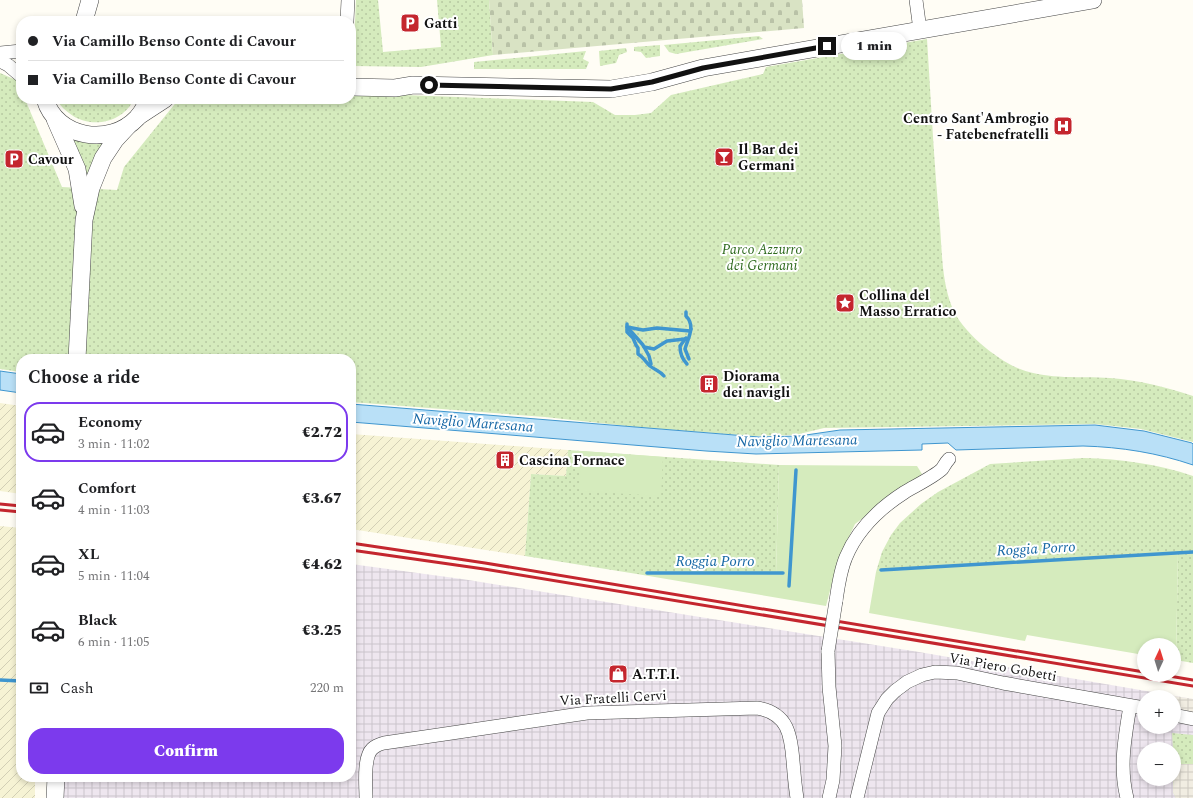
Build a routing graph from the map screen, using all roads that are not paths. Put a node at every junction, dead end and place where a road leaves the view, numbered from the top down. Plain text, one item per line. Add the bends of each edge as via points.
1 (90, 0) edge
2 (348, 0) edge
3 (916, 0) edge
4 (1092, 0) edge
5 (1039, 5) edge
6 (85, 16) edge
7 (347, 16) edge
8 (920, 30) junction
9 (16, 51) edge
10 (0, 53) edge
11 (0, 61) edge
12 (16, 72) edge
13 (356, 80) edge
14 (413, 85) junction
15 (356, 87) edge
16 (145, 104) edge
17 (158, 104) edge
18 (47, 105) edge
19 (133, 121) junction
20 (84, 220) junction
21 (77, 354) edge
22 (949, 459) dead end
23 (1130, 706) junction
24 (1137, 707) edge
25 (1181, 716) edge
26 (1193, 719) edge
27 (56, 782) edge
28 (54, 798) edge
29 (366, 798) edge
30 (796, 798) edge
31 (829, 798) edge
32 (857, 798) edge
33 (1127, 798) edge

1 - 6 street
2 - 7 street
3 - 8 street
4 - 5 street
5 - 8 street
8 - 14 street via 703,68 652,82 611,89
9 - 10 street
11 - 12 street
13 - 14 street
14 - 15 street via 394,88
16 - 19 street
17 - 19 street
18 - 19 street via 67,128 85,134 105,135
18 - 20 street via 77,169
19 - 20 street via 115,140 99,166
20 - 21 street
22 - 31 street, bridge via 941,470 901,495 871,518 856,537 846,557 841,572 828,651 835,746
23 - 24 street, Via Piero Gobetti
23 - 32 street, Via Piero Gobetti via 957,673 936,672 922,675 895,691 887,698 878,713
23 - 33 street via 1123,762
25 - 26 street
27 - 28 street
29 - 30 street, Via Fratelli Cervi via 366,766 369,753 372,748 384,743 587,713 757,708 772,712 788,730

